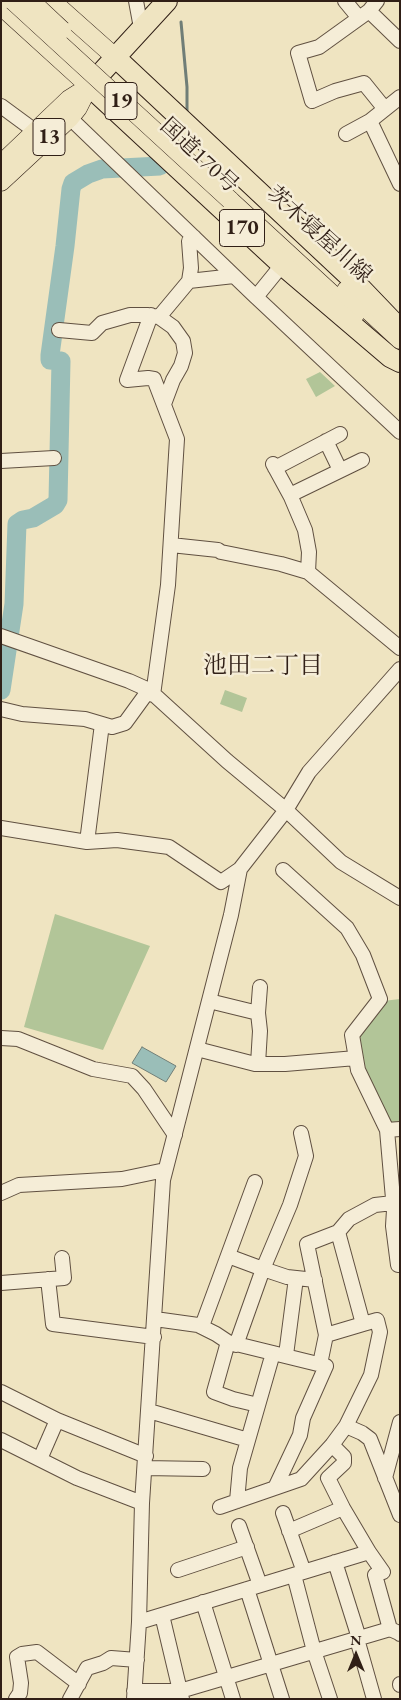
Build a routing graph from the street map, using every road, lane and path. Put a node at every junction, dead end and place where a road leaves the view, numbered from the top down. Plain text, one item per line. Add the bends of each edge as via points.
1 (13, 1) edge
2 (31, 1) edge
3 (52, 1) edge
4 (136, 1) edge
5 (166, 1) edge
6 (346, 1) edge
7 (1, 6) edge
8 (368, 10) edge
9 (141, 28) junction
10 (400, 41) edge
11 (115, 57) junction
12 (89, 86) junction
13 (400, 97) edge
14 (1, 106) edge
15 (385, 109) junction
16 (70, 118) junction
17 (370, 121) junction
18 (35, 131) junction
19 (346, 134) dead end
20 (1, 164) edge
21 (1, 182) edge
22 (400, 184) edge
23 (234, 196) junction
24 (194, 237) junction
25 (282, 266) junction
26 (234, 276) junction
27 (189, 281) junction
28 (256, 297) junction
29 (155, 316) junction
30 (400, 329) edge
31 (59, 330) dead end
32 (400, 340) edge
33 (400, 356) edge
34 (400, 362) edge
35 (164, 404) junction
36 (400, 432) edge
37 (340, 434) dead end
38 (326, 442) junction
39 (54, 458) dead end
40 (362, 460) dead end
41 (1, 461) edge
42 (340, 470) junction
43 (290, 495) junction
44 (171, 545) junction
45 (308, 572) junction
46 (6, 638) edge
47 (400, 648) edge
48 (400, 669) edge
49 (151, 693) junction
50 (1, 709) edge
51 (102, 724) junction
52 (286, 810) junction
53 (1, 828) edge
54 (87, 842) junction
55 (240, 868) junction
56 (283, 870) dead end
57 (400, 898) edge
58 (260, 987) dead end
59 (209, 1001) junction
60 (258, 1013) junction
61 (1, 1038) edge
62 (197, 1049) junction
63 (356, 1058) junction
64 (258, 1064) junction
65 (394, 1130) edge
66 (301, 1133) dead end
67 (175, 1135) junction
68 (165, 1170) junction
69 (395, 1170) edge
70 (255, 1182) dead end
71 (1, 1193) edge
72 (395, 1208) edge
73 (338, 1232) junction
74 (228, 1256) junction
75 (62, 1258) dead end
76 (398, 1265) dead end
77 (263, 1270) junction
78 (296, 1278) junction
79 (48, 1279) junction
80 (315, 1280) junction
81 (1, 1283) edge
82 (155, 1319) junction
83 (363, 1324) junction
84 (202, 1326) junction
85 (326, 1335) junction
86 (154, 1337) junction
87 (232, 1343) junction
88 (279, 1354) junction
89 (320, 1364) junction
90 (1, 1392) edge
91 (258, 1405) junction
92 (149, 1411) junction
93 (57, 1420) junction
94 (400, 1422) edge
95 (346, 1426) junction
96 (1, 1440) edge
97 (248, 1440) junction
98 (332, 1445) junction
99 (40, 1459) junction
100 (145, 1462) junction
101 (204, 1469) dead end
102 (385, 1478) junction
103 (274, 1488) junction
104 (237, 1501) junction
105 (142, 1503) junction
106 (220, 1507) dead end
107 (343, 1508) junction
108 (283, 1513) dead end
109 (400, 1515) edge
110 (240, 1526) dead end
111 (289, 1531) junction
112 (247, 1547) junction
113 (369, 1552) junction
114 (335, 1562) junction
115 (178, 1570) dead end
116 (299, 1573) junction
117 (254, 1587) junction
118 (203, 1602) junction
119 (162, 1615) junction
120 (139, 1622) junction
121 (395, 1632) edge
122 (358, 1639) junction
123 (314, 1652) junction
124 (137, 1660) junction
125 (272, 1664) junction
126 (227, 1677) junction
127 (78, 1684) junction
128 (134, 1695) edge
129 (181, 1695) edge
130 (16, 1699) edge
131 (70, 1699) edge
132 (233, 1699) edge
133 (282, 1699) edge
134 (330, 1699) edge
135 (374, 1699) edge

1 - 23 main road, 茨木寝屋川線 / 19, bridge
2 - 23 main road, 茨木寝屋川線 / 19, bridge
3 - 11 main road, 19
4 - 9 street
5 - 9 highway
6 - 8 street
7 - 12 main road, 19
8 - 10 street
8 - 15 street via 319,47 298,52 312,101 364,83
9 - 11 highway
11 - 12 highway
11 - 30 highway, 国道170号 / 170 via 354,281
12 - 16 main road, 13
12 - 18 main road, 13 via 69,98
12 - 25 highway, 国道170号 / 170
13 - 15 street
14 - 18 street
15 - 17 street
16 - 21 main road, 13
16 - 24 street
17 - 19 street
17 - 22 street
18 - 20 main road, 13
23 - 32 main road, 茨木寝屋川線 / 19
23 - 33 main road, 茨木寝屋川線 / 19
24 - 26 street
24 - 27 street via 189,241
25 - 28 street
25 - 34 highway, 国道170号 / 170
26 - 27 street
26 - 28 street
27 - 29 street
28 - 36 street
29 - 31 street via 130,315 102,324 92,333
29 - 35 street via 174,327 183,341 182,366
29 - 35 street via 127,380 154,379
35 - 44 street via 178,439
37 - 38 street
38 - 42 street
38 - 43 street via 274,466
39 - 41 street
40 - 42 street
42 - 43 street
43 - 45 street via 307,536
44 - 45 street via 218,550
44 - 49 street
45 - 47 street
46 - 49 street via 129,680
48 - 52 street via 309,772
49 - 51 street via 124,722 112,726
49 - 52 street
50 - 51 street
51 - 54 street
52 - 55 street
52 - 57 street via 341,862
53 - 54 street
54 - 55 street via 117,840 169,848 222,882
55 - 59 street
56 - 63 street via 346,928 363,956 380,999 352,1035
58 - 60 street
59 - 60 street
59 - 62 street
60 - 64 street
61 - 67 street via 18,1040 93,1069 132,1076
62 - 64 street
62 - 67 street
63 - 64 street
63 - 65 street via 358,1070
65 - 69 street
66 - 77 street via 306,1156
67 - 68 street
68 - 71 street via 122,1179 19,1185
68 - 82 street
69 - 72 street
70 - 74 street
72 - 73 street via 375,1205 349,1219
72 - 76 street via 393,1226
73 - 80 street via 307,1244
73 - 83 street
74 - 77 street
74 - 84 street
75 - 79 street via 64,1278
77 - 78 street
77 - 87 street
78 - 80 street
78 - 88 street
79 - 81 street
79 - 86 street via 53,1324
80 - 85 street
82 - 84 street
82 - 86 street
83 - 85 street
83 - 95 street via 377,1320 380,1332 371,1374
84 - 87 street
85 - 89 street
86 - 92 street
87 - 88 street
87 - 91 street via 214,1392
88 - 89 street
88 - 91 street
89 - 103 street via 326,1366 303,1418 300,1435
90 - 93 street
91 - 97 street
92 - 97 street
92 - 100 street
93 - 99 street
93 - 100 street
94 - 102 street
95 - 98 street
95 - 102 street via 370,1439
96 - 99 street
97 - 104 street via 240,1468
98 - 103 street via 301,1479
98 - 107 street via 344,1457 344,1463 328,1478
99 - 105 street via 77,1478
100 - 101 street
100 - 105 street
102 - 109 street
103 - 104 street
104 - 106 street
105 - 120 street
107 - 111 street
107 - 113 street
108 - 111 street
110 - 112 street
111 - 116 street
112 - 115 street
112 - 117 street
113 - 114 street
113 - 121 street via 383,1572 375,1575
114 - 116 street
114 - 122 street
116 - 117 street
116 - 123 street
117 - 118 street
117 - 125 street
118 - 119 street
118 - 126 street
119 - 120 street
119 - 129 street
120 - 124 street
121 - 122 street
122 - 123 street
122 - 135 street
123 - 125 street
123 - 134 street
124 - 127 street via 111,1658 88,1668
124 - 128 street
125 - 126 street
125 - 133 street
126 - 129 street
126 - 132 street
127 - 130 street via 37,1652 22,1654 17,1657 22,1683
127 - 131 street
128 - 129 street

